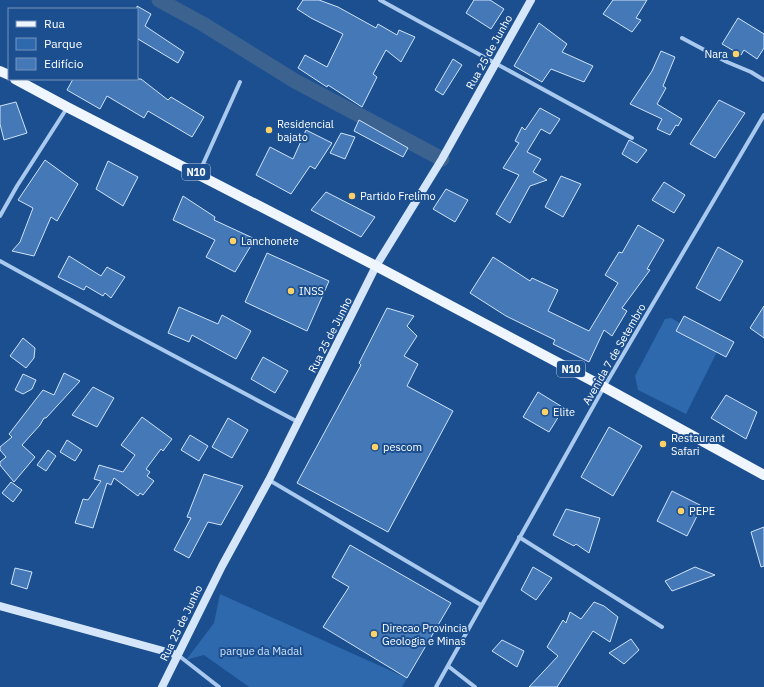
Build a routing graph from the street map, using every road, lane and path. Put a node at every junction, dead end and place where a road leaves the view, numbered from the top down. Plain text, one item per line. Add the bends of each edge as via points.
1 (380, 0) edge
2 (531, 0) edge
3 (682, 38) dead end
4 (496, 62) junction
5 (17, 80) edge
6 (764, 80) edge
7 (240, 82) dead end
8 (67, 107) junction
9 (764, 115) edge
10 (632, 138) dead end
11 (198, 174) junction
12 (0, 216) edge
13 (0, 261) edge
14 (376, 266) junction
15 (604, 387) junction
16 (298, 422) junction
17 (764, 475) edge
18 (269, 480) junction
19 (519, 537) junction
20 (481, 605) junction
21 (0, 606) edge
22 (662, 627) dead end
23 (178, 655) junction
24 (448, 666) junction
25 (162, 687) edge
26 (219, 687) edge
27 (436, 687) edge
28 (475, 687) edge

1 - 4 street
2 - 4 street, Rua 25 de Junho
3 - 6 street
4 - 10 street
4 - 14 street, Rua 25 de Junho via 442,159
5 - 8 main road, N10
7 - 11 street
8 - 11 main road, N10
8 - 12 street
9 - 15 street, Avenida 7 de Setembro
11 - 14 main road, N10
13 - 16 street
14 - 15 main road, N10
14 - 16 street, Rua 25 de Junho
15 - 17 main road, N10
15 - 19 street, Avenida 7 de Setembro
16 - 18 street, Rua 25 de Junho
18 - 20 street
18 - 23 street, Rua 25 de Junho via 222,566
19 - 20 street, Avenida 7 de Setembro
19 - 22 street
20 - 24 street, Avenida 7 de Setembro
21 - 23 street
23 - 25 street, Rua 25 de Junho
23 - 26 street
24 - 27 street, Avenida 7 de Setembro
24 - 28 street

